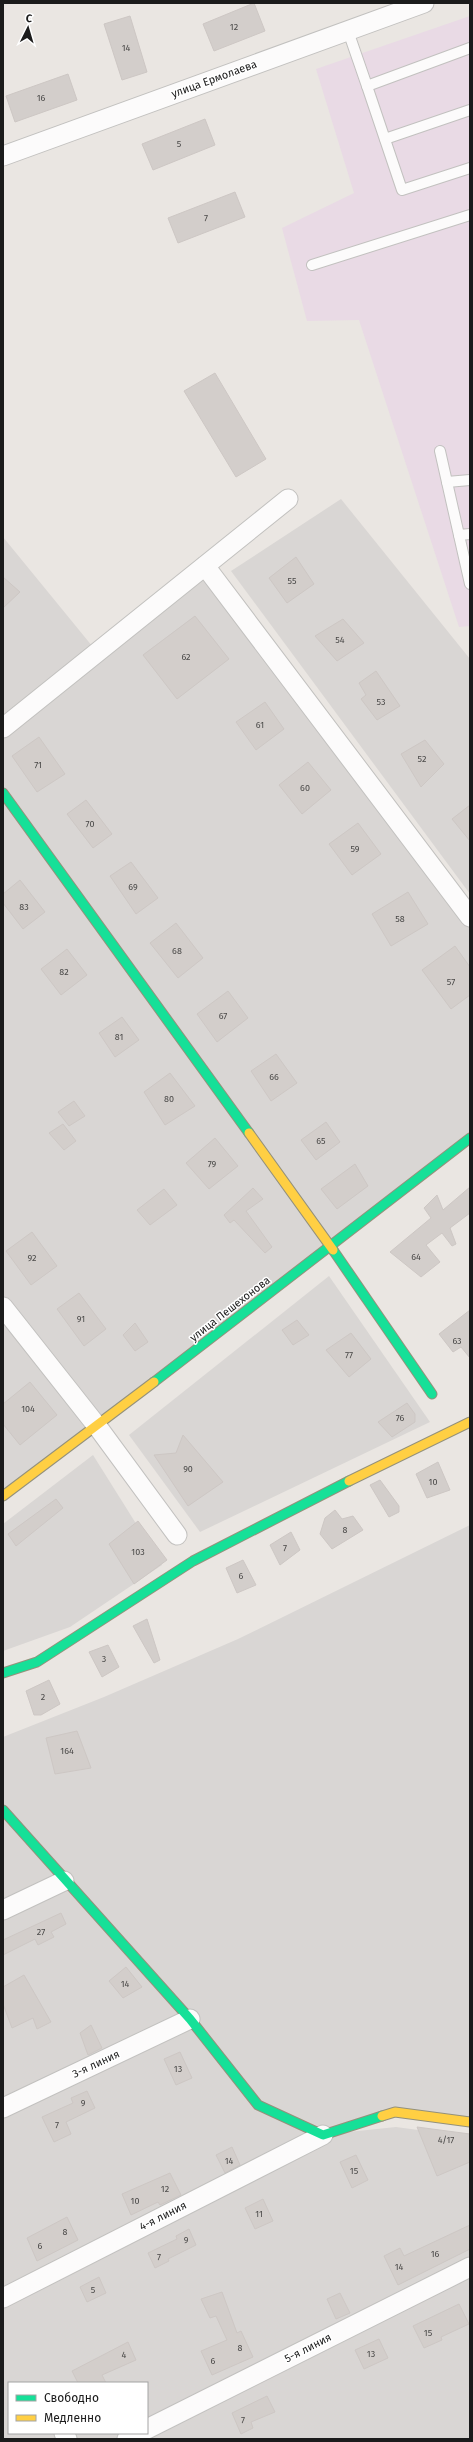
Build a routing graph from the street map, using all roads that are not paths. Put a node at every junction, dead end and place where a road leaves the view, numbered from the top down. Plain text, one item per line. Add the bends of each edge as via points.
1 (424, 3) edge
2 (348, 31) junction
3 (470, 48) edge
4 (367, 86) junction
5 (470, 110) edge
6 (385, 139) junction
7 (3, 156) edge
8 (470, 168) edge
9 (470, 215) edge
10 (312, 265) dead end
11 (440, 451) dead end
12 (470, 480) edge
13 (447, 482) junction
14 (288, 499) dead end
15 (470, 534) edge
16 (459, 535) junction
17 (205, 566) junction
18 (470, 584) edge
19 (3, 728) edge
20 (3, 794) edge
21 (470, 917) edge
22 (470, 1138) edge
23 (331, 1247) junction
24 (3, 1307) edge
25 (432, 1394) dead end
26 (470, 1422) edge
27 (97, 1426) junction
28 (3, 1496) edge
29 (177, 1535) dead end
30 (3, 1673) edge
31 (3, 1810) edge
32 (64, 1881) junction
33 (3, 1910) edge
34 (190, 2020) junction
35 (3, 2108) edge
36 (470, 2122) edge
37 (323, 2134) junction
38 (470, 2266) edge
39 (3, 2298) edge
40 (148, 2428) edge
41 (137, 2434) edge
42 (127, 2439) edge

1 - 2 street, улица Ермолаева
2 - 4 lane
2 - 7 street, улица Ермолаева
3 - 4 lane
4 - 6 lane
5 - 6 lane
6 - 8 lane via 402,190
9 - 10 lane
11 - 13 lane
12 - 13 lane
13 - 16 lane
14 - 17 street
15 - 16 lane
16 - 18 lane
17 - 19 street
17 - 21 street
20 - 23 street
22 - 23 street, улица Пешехонова
23 - 25 street
23 - 27 street, улица Пешехонова
24 - 27 street
26 - 30 street via 303,1504 193,1562 37,1662
27 - 28 street, улица Пешехонова
27 - 29 street
31 - 32 street
32 - 33 street
32 - 34 street
34 - 35 street, 3-я линия
34 - 37 street via 258,2105
36 - 37 street via 395,2112
37 - 39 street, 4-я линия
38 - 40 street, 5-я линия
41 - 42 street

